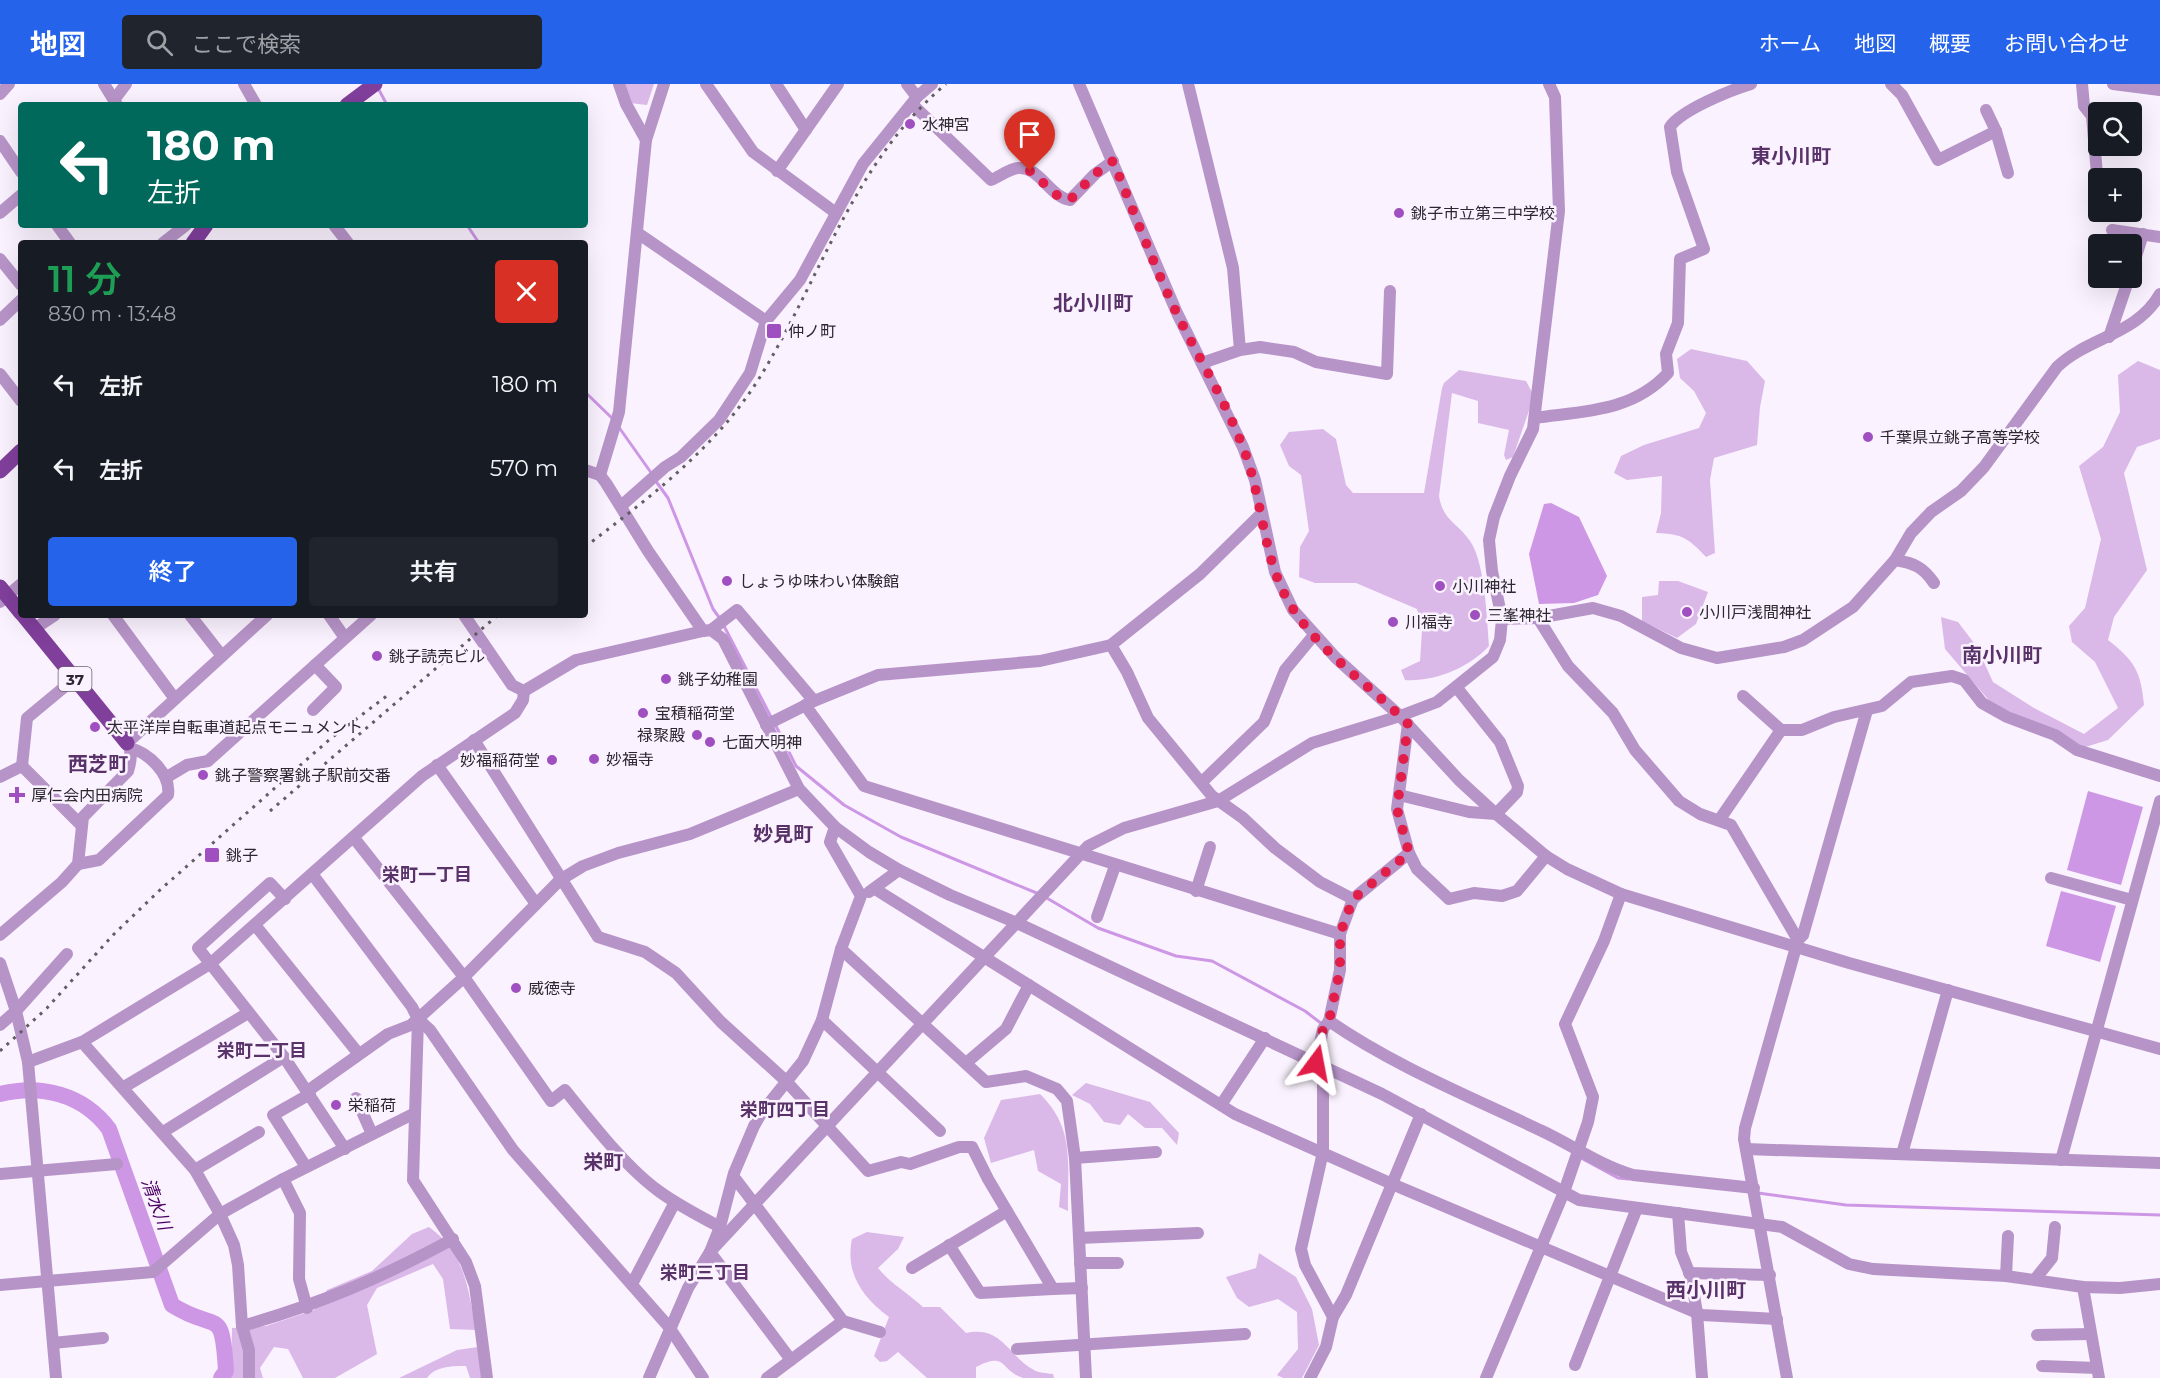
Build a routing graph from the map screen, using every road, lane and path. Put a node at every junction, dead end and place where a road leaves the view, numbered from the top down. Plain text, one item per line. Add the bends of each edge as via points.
1 (9, 84) edge
2 (104, 84) edge
3 (126, 84) edge
4 (244, 84) edge
5 (619, 84) edge
6 (664, 84) edge
7 (776, 84) edge
8 (838, 84) edge
9 (908, 84) edge
10 (932, 84) edge
11 (1079, 84) edge
12 (1188, 84) edge
13 (1549, 84) edge
14 (1751, 84) edge
15 (1891, 84) edge
16 (2082, 84) edge
17 (2113, 84) edge
18 (373, 86) edge
19 (712, 86) edge
20 (2160, 90) edge
21 (0, 94) edge
22 (915, 100) junction
23 (115, 102) edge
24 (117, 102) edge
25 (253, 102) edge
26 (351, 102) edge
27 (1986, 110) dead end
28 (806, 130) junction
29 (1996, 131) junction
30 (646, 140) junction
31 (0, 141) edge
32 (1113, 161) junction
33 (18, 168) edge
34 (2096, 168) edge
35 (777, 171) junction
36 (2008, 173) dead end
37 (18, 198) edge
38 (0, 213) edge
39 (836, 213) junction
40 (336, 228) edge
41 (196, 230) edge
42 (2112, 230) dead end
43 (639, 234) junction
44 (2143, 234) junction
45 (2142, 237) edge
46 (2160, 237) edge
47 (171, 240) edge
48 (346, 240) edge
49 (0, 261) edge
50 (18, 282) edge
51 (2126, 288) edge
52 (1390, 291) dead end
53 (2160, 294) edge
54 (18, 303) edge
55 (0, 320) edge
56 (766, 321) junction
57 (2109, 337) junction
58 (1240, 350) junction
59 (1202, 363) junction
60 (1, 376) edge
61 (18, 397) edge
62 (1535, 418) junction
63 (18, 453) edge
64 (588, 469) edge
65 (0, 471) edge
66 (600, 475) junction
67 (621, 506) junction
68 (1261, 514) junction
69 (1895, 560) junction
70 (1934, 584) dead end
71 (18, 586) edge
72 (2, 595) edge
73 (18, 610) edge
74 (25, 618) edge
75 (50, 618) edge
76 (115, 618) edge
77 (191, 618) edge
78 (264, 618) edge
79 (331, 618) edge
80 (368, 618) edge
81 (468, 618) edge
82 (1538, 618) junction
83 (1502, 619) junction
84 (34, 629) junction
85 (707, 631) junction
86 (1314, 635) junction
87 (345, 638) junction
88 (1111, 645) junction
89 (222, 656) junction
90 (315, 665) junction
91 (74, 679) junction
92 (1457, 688) junction
93 (524, 691) junction
94 (1743, 696) dead end
95 (175, 699) junction
96 (809, 703) junction
97 (313, 710) dead end
98 (1868, 710) junction
99 (1404, 720) junction
100 (766, 725) junction
101 (1780, 730) junction
102 (474, 740) junction
103 (128, 745) junction
104 (437, 765) junction
105 (22, 766) junction
106 (2160, 776) edge
107 (0, 777) edge
108 (167, 777) junction
109 (1202, 782) junction
110 (799, 789) junction
111 (1399, 795) junction
112 (1218, 801) junction
113 (2160, 801) edge
114 (1496, 814) junction
115 (1720, 819) junction
116 (81, 825) junction
117 (835, 827) junction
118 (354, 838) junction
119 (1210, 847) dead end
120 (1409, 853) junction
121 (1080, 855) junction
122 (1546, 856) junction
123 (78, 864) junction
124 (1115, 866) junction
125 (899, 870) junction
126 (313, 874) junction
127 (2051, 878) dead end
128 (560, 880) junction
129 (875, 889) junction
130 (1196, 891) junction
131 (1621, 894) junction
132 (861, 896) junction
133 (285, 899) junction
134 (1353, 899) junction
135 (2132, 900) junction
136 (536, 904) junction
137 (1097, 918) dead end
138 (1017, 923) junction
139 (255, 925) junction
140 (1340, 934) junction
141 (0, 935) edge
142 (1797, 944) junction
143 (842, 949) junction
144 (67, 954) dead end
145 (985, 957) junction
146 (0, 963) edge
147 (210, 964) junction
148 (464, 977) junction
149 (1029, 985) junction
150 (1948, 990) junction
151 (16, 1011) junction
152 (248, 1013) junction
153 (418, 1019) junction
154 (822, 1020) junction
155 (1329, 1021) junction
156 (923, 1023) junction
157 (0, 1025) edge
158 (2096, 1030) junction
159 (1265, 1038) junction
160 (82, 1042) junction
161 (2160, 1049) edge
162 (358, 1053) junction
163 (284, 1057) junction
164 (28, 1062) junction
165 (966, 1063) junction
166 (1319, 1065) junction
167 (878, 1071) junction
168 (786, 1081) junction
169 (124, 1087) junction
170 (309, 1092) junction
171 (357, 1098) dead end
172 (1221, 1105) junction
173 (415, 1113) junction
174 (1422, 1114) junction
175 (826, 1126) junction
176 (940, 1131) dead end
177 (163, 1132) junction
178 (259, 1132) dead end
179 (372, 1134) junction
180 (345, 1149) junction
181 (1579, 1149) junction
182 (1746, 1149) junction
183 (1156, 1152) dead end
184 (1323, 1152) junction
185 (1902, 1154) junction
186 (1075, 1158) junction
187 (2061, 1160) junction
188 (2160, 1163) edge
189 (117, 1164) dead end
190 (306, 1167) junction
191 (38, 1170) junction
192 (195, 1170) junction
193 (0, 1174) edge
194 (734, 1177) junction
195 (283, 1179) junction
196 (1392, 1184) junction
197 (1754, 1188) junction
198 (1564, 1192) junction
199 (675, 1202) junction
200 (756, 1205) junction
201 (1637, 1208) junction
202 (1007, 1211) junction
203 (1678, 1213) junction
204 (220, 1214) junction
205 (1761, 1223) junction
206 (720, 1227) junction
207 (2055, 1227) dead end
208 (1198, 1233) dead end
209 (2008, 1236) dead end
210 (1079, 1238) junction
211 (453, 1239) junction
212 (949, 1245) junction
213 (1540, 1246) junction
214 (710, 1252) junction
215 (1080, 1263) junction
216 (1118, 1263) dead end
217 (912, 1268) dead end
218 (1689, 1273) junction
219 (1770, 1275) junction
220 (2006, 1276) junction
221 (1610, 1277) junction
222 (2036, 1278) junction
223 (46, 1281) junction
224 (632, 1284) junction
225 (2160, 1284) edge
226 (0, 1285) edge
227 (2083, 1287) junction
228 (1082, 1288) junction
229 (1053, 1289) junction
230 (307, 1308) junction
231 (1697, 1313) junction
232 (1333, 1317) junction
233 (1777, 1318) junction
234 (843, 1321) junction
235 (242, 1326) junction
236 (669, 1327) junction
237 (880, 1332) dead end
238 (1245, 1334) dead end
239 (2091, 1334) junction
240 (2037, 1335) dead end
241 (103, 1338) dead end
242 (52, 1343) junction
243 (1084, 1343) junction
244 (1017, 1349) dead end
245 (791, 1360) junction
246 (1575, 1365) dead end
247 (2042, 1366) dead end
248 (2098, 1373) edge
249 (56, 1378) edge
250 (249, 1378) edge
251 (487, 1378) edge
252 (649, 1378) edge
253 (703, 1378) edge
254 (767, 1378) edge
255 (1086, 1378) edge
256 (1310, 1378) edge
257 (1486, 1378) edge
258 (1702, 1378) edge
259 (1787, 1378) edge

1 - 21 street
2 - 23 street
3 - 24 street
4 - 25 street
5 - 30 street
6 - 30 street
7 - 28 street
8 - 28 street
9 - 22 street
10 - 22 street
11 - 32 street
12 - 58 street via 1233,268
13 - 62 street via 1555,97 1559,211
14 - 62 street via 1692,111 1670,127 1677,172 1704,249 1680,259 1678,323 1666,354 1668,373 1622,405
15 - 29 street via 1902,95 1938,160
16 - 34 street via 2084,106 2092,116
17 - 20 street
18 - 26 main road
19 - 35 street via 753,152
22 - 32 street via 991,180 1017,168 1030,171 1060,198 1070,200
22 - 39 street via 873,149
27 - 29 street
28 - 35 street
29 - 36 street
30 - 43 street
31 - 33 street
32 - 59 street
35 - 39 street
37 - 38 street
39 - 56 street via 800,280
40 - 48 street
41 - 47 street
42 - 44 street
43 - 56 street
43 - 66 street via 619,412
44 - 45 street
44 - 46 street
49 - 50 street
51 - 57 street
52 - 58 street via 1387,374 1316,362 1294,352 1260,347
53 - 57 street via 2142,316
54 - 55 street
56 - 67 street via 750,373 719,420
57 - 69 street via 2072,352 2057,367 1984,467 1961,491 1931,512 1911,533
58 - 59 street
59 - 68 street via 1243,447 1255,480
60 - 61 street
62 - 83 street via 1494,517 1489,540
63 - 65 main road
64 - 66 street
66 - 67 street
67 - 85 street
68 - 86 street via 1281,588
68 - 88 street via 1200,574
69 - 70 street via 1925,570
69 - 82 street via 1853,607 1820,631 1784,647 1735,656 1717,658 1691,652 1621,616 1593,608
71 - 72 street
72 - 73 main road, 37
74 - 84 main road, 37
75 - 84 street
76 - 95 street
77 - 89 street
78 - 89 street
79 - 87 street
80 - 87 street
81 - 93 street via 512,685
82 - 83 street
82 - 115 street via 1568,666 1613,713 1635,750 1665,785 1688,807
83 - 92 street via 1493,657
84 - 91 main road, 37
85 - 93 street via 576,660
85 - 96 street via 737,610
85 - 100 street via 723,639
86 - 99 street
86 - 109 street via 1285,670 1264,722
87 - 90 street
88 - 96 street via 1040,661 878,675
88 - 109 street via 1148,718
89 - 95 street
90 - 97 street via 336,687
90 - 108 street via 208,761 187,765
91 - 103 main road, 37
91 - 105 street via 27,718
92 - 99 street
92 - 114 street via 1500,742 1518,786
93 - 102 street via 514,713
94 - 101 street
95 - 103 street
96 - 100 street
96 - 121 street via 864,786
98 - 101 street via 1834,717 1802,730
98 - 106 street via 1882,706 1911,682 1952,675 1965,680 1982,703 2007,717 2055,735 2077,750
98 - 142 street via 1803,935
99 - 111 street
99 - 112 street via 1312,743
99 - 114 street
100 - 110 street
101 - 115 street
102 - 104 street
102 - 128 street
103 - 108 street via 140,750
103 - 116 street via 132,761 128,771 86,812
104 - 118 street
104 - 136 street
105 - 107 street
105 - 116 street
108 - 123 street via 169,787 164,802 99,860
109 - 112 street
110 - 117 street
110 - 128 street via 690,834 583,866
111 - 114 street via 1469,812
111 - 120 street via 1397,809
112 - 121 street via 1124,828
112 - 134 street via 1320,882
113 - 135 street
114 - 122 street
115 - 142 street via 1731,825
116 - 123 street
117 - 125 street
117 - 132 street via 830,842
118 - 126 street
118 - 148 street
119 - 130 street
120 - 122 street via 1417,869 1449,899 1474,893 1502,896 1516,891
120 - 134 street
121 - 124 street
121 - 138 street
122 - 131 street
123 - 141 street
124 - 130 street
124 - 137 street
125 - 129 street
125 - 138 street
126 - 133 street
126 - 153 street
127 - 135 street
128 - 136 street
128 - 168 street via 598,937 660,960
129 - 132 street
129 - 145 street
130 - 140 street
131 - 142 street
131 - 181 street via 1604,941 1565,1023 1593,1097
132 - 143 street
133 - 139 street
133 - 147 street via 270,883 198,948
134 - 140 street
135 - 158 street
136 - 148 street
138 - 145 street
138 - 159 street
139 - 147 street
139 - 162 street
140 - 155 street via 1340,970
142 - 150 street
142 - 182 street via 1745,1128
143 - 154 street
143 - 156 street
144 - 151 street
145 - 149 street
145 - 156 street
146 - 151 street
147 - 152 street
147 - 160 street
148 - 153 street
148 - 199 street via 550,1101 565,1090 650,1184
149 - 165 street via 1006,1029
149 - 172 street
150 - 158 street
150 - 185 street
151 - 157 street
151 - 164 street
152 - 163 street
152 - 169 street
153 - 162 street
153 - 173 street
153 - 224 street via 430,1030 513,1150
154 - 167 street
154 - 168 street via 803,1061
155 - 166 street via 1323,1029
155 - 181 street via 1401,1063
156 - 165 street
156 - 167 street
158 - 161 street
158 - 187 street
159 - 166 street
159 - 172 street
160 - 164 street
160 - 169 street
162 - 170 street
163 - 170 street
163 - 177 street
164 - 191 street
165 - 186 street via 986,1082 1026,1076 1057,1089 1067,1101
166 - 174 street
166 - 184 street
167 - 175 street
167 - 176 street
168 - 175 street
168 - 194 street via 754,1126
169 - 177 street
170 - 180 street
170 - 190 street via 273,1115
171 - 179 street
172 - 184 street
173 - 179 street
173 - 211 street via 413,1180
174 - 196 street
174 - 198 street
175 - 200 street
175 - 202 street via 868,1171 972,1147
177 - 192 street
178 - 192 street
179 - 180 street
180 - 190 street
181 - 197 street via 1605,1165 1633,1175
181 - 198 street
182 - 185 street
182 - 197 street
183 - 186 street
184 - 196 street
184 - 232 street via 1301,1249
185 - 187 street
186 - 210 street
187 - 188 street
189 - 191 street
190 - 195 street
191 - 193 street
191 - 223 street
192 - 204 street
194 - 200 street
194 - 206 street
195 - 204 street
195 - 230 street via 300,1213 299,1279
196 - 213 street
196 - 232 street
197 - 205 street
198 - 201 street via 1579,1200
198 - 213 street
199 - 206 street
199 - 224 street
200 - 214 street
200 - 234 street
201 - 203 street
201 - 221 street
202 - 212 street
202 - 229 street
203 - 205 street
203 - 218 street via 1681,1252
204 - 223 street via 153,1272
204 - 235 street via 238,1265
205 - 219 street
205 - 220 street via 1790,1231 1850,1264 1873,1269
206 - 214 street
207 - 222 street via 2052,1258
208 - 210 street
209 - 220 street
210 - 215 street
211 - 230 street
211 - 251 street via 475,1286
212 - 217 street
212 - 229 street via 980,1293
213 - 221 street
213 - 257 street
214 - 236 street
214 - 245 street
215 - 216 street
215 - 228 street
218 - 219 street
218 - 231 street
219 - 233 street
220 - 222 street
221 - 231 street
221 - 246 street
222 - 227 street
223 - 226 street
223 - 242 street
224 - 236 street
225 - 227 street
227 - 239 street
228 - 229 street
228 - 243 street
230 - 235 street
231 - 233 street
231 - 258 street
232 - 256 street via 1326,1347
233 - 259 street
234 - 237 street
234 - 245 street
235 - 250 street via 249,1350
236 - 252 street
236 - 253 street
238 - 243 street
239 - 240 street
239 - 248 street
241 - 242 street
242 - 249 street
243 - 244 street
243 - 255 street
245 - 254 street
247 - 248 street

